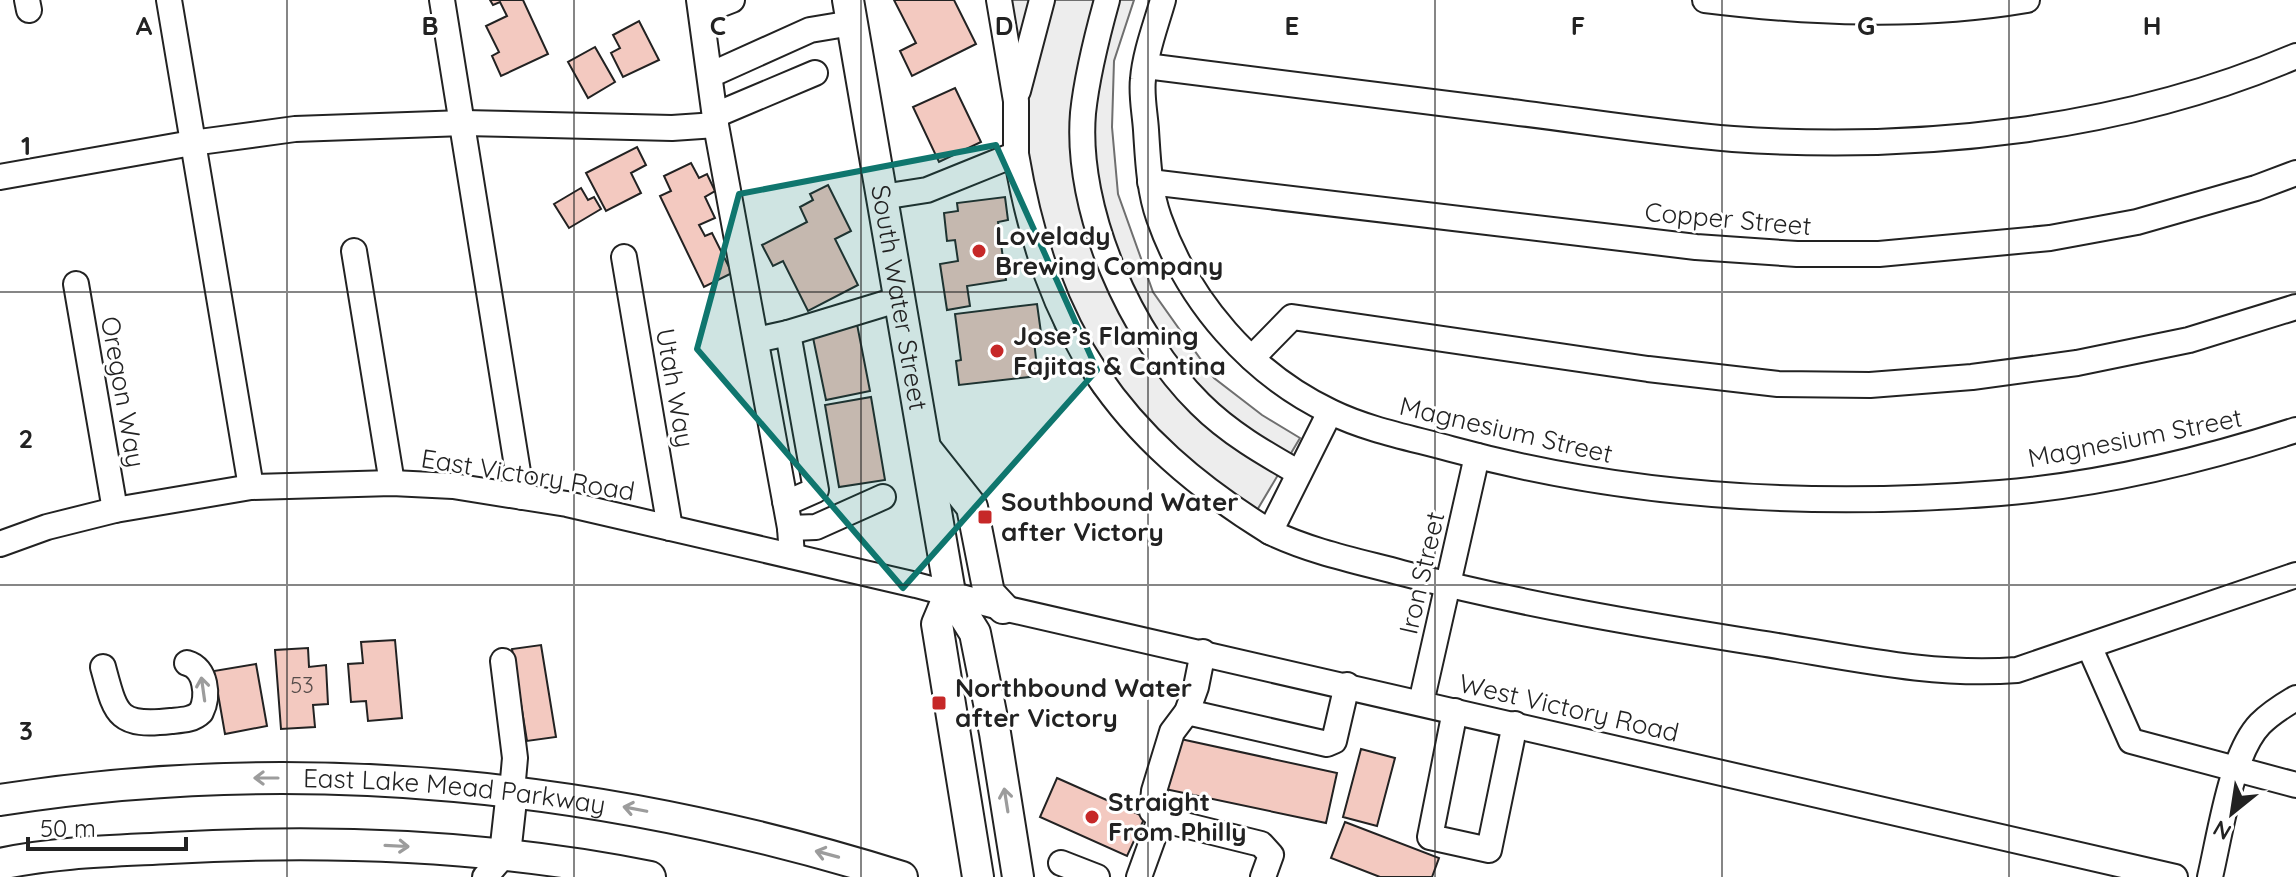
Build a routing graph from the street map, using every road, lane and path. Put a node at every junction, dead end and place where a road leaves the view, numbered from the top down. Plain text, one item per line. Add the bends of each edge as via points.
1 (169, 0) edge
2 (442, 0) edge
3 (732, 0) edge
4 (999, 0) edge
5 (1042, 0) edge
6 (1107, 0) edge
7 (1163, 0) edge
8 (1705, 0) edge
9 (2027, 0) edge
10 (700, 6) edge
11 (1921, 6) edge
12 (850, 11) edge
13 (2296, 56) edge
14 (1146, 66) junction
15 (710, 73) junction
16 (815, 73) dead end
17 (1016, 101) junction
18 (715, 119) junction
19 (464, 123) junction
20 (192, 143) junction
21 (1016, 154) junction
22 (2296, 173) edge
23 (0, 177) edge
24 (1150, 182) junction
25 (882, 197) junction
26 (354, 251) dead end
27 (624, 257) dead end
28 (76, 284) dead end
29 (900, 299) junction
30 (2296, 307) edge
31 (788, 333) junction
32 (756, 340) junction
33 (1252, 358) junction
34 (1330, 412) junction
35 (2296, 430) edge
36 (925, 448) junction
37 (1477, 456) junction
38 (1299, 473) junction
39 (392, 483) junction
40 (251, 487) junction
41 (522, 497) junction
42 (883, 497) dead end
43 (785, 501) junction
44 (115, 510) junction
45 (670, 528) junction
46 (790, 528) junction
47 (1270, 532) junction
48 (0, 544) edge
49 (792, 556) junction
50 (2296, 575) edge
51 (1448, 585) junction
52 (950, 593) junction
53 (1003, 608) junction
54 (2089, 646) junction
55 (1203, 652) junction
56 (503, 661) dead end
57 (187, 663) dead end
58 (103, 667) dead end
59 (1347, 685) junction
60 (2296, 698) edge
61 (1421, 703) junction
62 (1455, 711) junction
63 (1187, 712) junction
64 (1515, 724) junction
65 (2236, 770) junction
66 (2296, 785) edge
67 (512, 791) junction
68 (0, 800) edge
69 (1160, 819) junction
70 (1061, 863) dead end
71 (0, 864) edge
72 (508, 865) edge
73 (485, 877) edge
74 (650, 877) edge
75 (902, 877) edge
76 (978, 877) edge
77 (1018, 877) edge
78 (1097, 877) edge
79 (1139, 877) edge
80 (1263, 877) edge
81 (2175, 877) edge
82 (2210, 877) edge

1 - 20 street
2 - 19 street
3 - 10 street
4 - 17 street
5 - 17 street
6 - 38 street via 1083,114 1086,179 1100,239 1140,324 1169,368 1234,433
7 - 14 street, Magnesium Street
8 - 11 street via 1814,9
9 - 11 street
10 - 15 street
12 - 15 street
12 - 25 main road, South Water Street
13 - 14 street via 2197,94 2104,116 1927,141 1826,142 1640,129
14 - 24 street, Magnesium Street
15 - 18 street
16 - 18 street
17 - 21 street
18 - 19 street via 672,128
18 - 32 street
19 - 20 street via 295,129
19 - 41 street
20 - 23 street
20 - 40 street
21 - 25 street via 927,190
21 - 47 street via 1023,197 1051,284 1092,370 1158,449
22 - 24 street, Copper Street via 2137,222 2050,238 1879,254 1696,247
24 - 33 street, Magnesium Street via 1159,218 1189,282 1232,341
25 - 29 main road, South Water Street
26 - 39 street
27 - 45 street, Utah Way
28 - 44 street, Oregon Way
29 - 31 street
29 - 36 main road, South Water Street
30 - 33 street via 2189,340 2077,363 1870,385 1778,384 1662,371 1292,317
31 - 32 street
31 - 43 street via 816,490
32 - 43 street
33 - 34 street, Magnesium Street
34 - 37 street, Magnesium Street
34 - 38 street
35 - 37 street, Magnesium Street via 2233,451 2116,475 2003,492 1849,501 1722,496 1583,480
36 - 52 main road, South Water Street
36 - 53 main road via 972,507 989,593
37 - 51 street, Iron Street
38 - 47 street
39 - 40 street, East Victory Road
39 - 41 street, East Victory Road
40 - 44 street, East Victory Road
41 - 45 street, East Victory Road
42 - 46 street via 816,527
43 - 46 street
44 - 48 street, East Victory Road
45 - 49 street, East Victory Road
46 - 49 street
47 - 51 street via 1303,547
49 - 52 street, East Victory Road
50 - 54 street
51 - 54 street via 1584,615 1977,673 2017,670
51 - 61 street, Iron Street
52 - 53 street, West Victory Road
52 - 76 main road, South Water Street via 937,624
77 -> 52 main road, South Water Street via 975,633
53 - 55 street, West Victory Road
54 - 65 street via 2131,741
55 - 59 street, West Victory Road
55 - 63 street
56 - 67 street via 515,758
58 -> 57 street via 113,703 132,721 145,724 187,720 201,712 203,680
59 - 61 street, West Victory Road
59 - 63 street via 1334,741 1327,744
60 - 65 street via 2261,723
61 - 62 street, West Victory Road
62 - 64 street, West Victory Road
62 - 64 street via 1430,837 1489,850
63 - 69 street via 1172,732 1154,791 1152,811
64 - 81 street, West Victory Road
65 - 66 street
65 - 82 street
67 -> 68 main road, East Lake Mead Parkway via 358,778 212,778
67 - 72 main road
75 -> 67 main road, East Lake Mead Parkway via 712,824
69 - 79 street
69 - 80 street via 1261,844 1271,855
70 - 78 street
71 -> 72 main road via 115,851 319,842
72 - 73 street
72 - 74 main road

